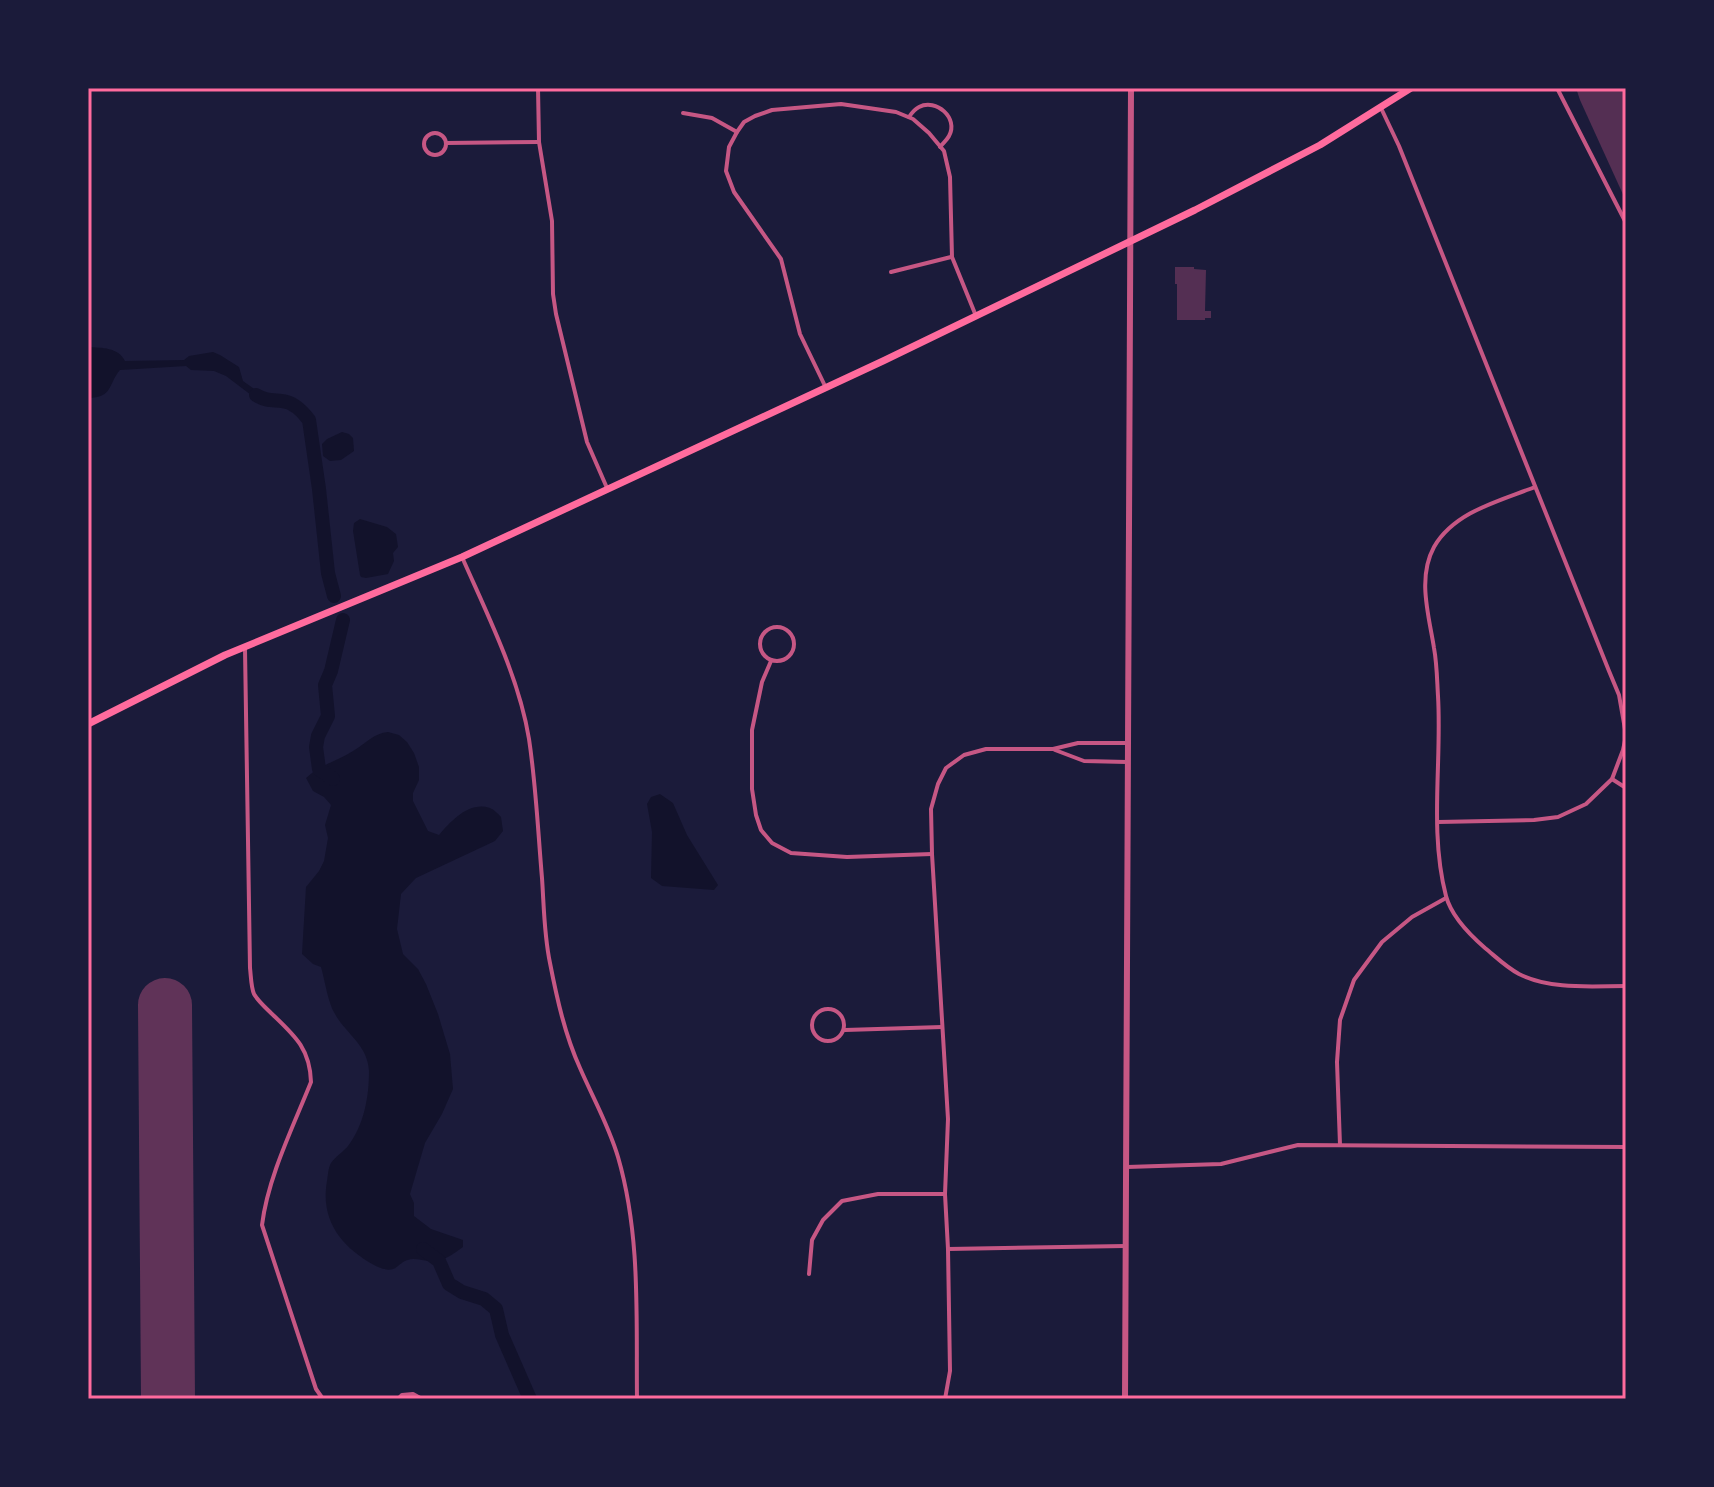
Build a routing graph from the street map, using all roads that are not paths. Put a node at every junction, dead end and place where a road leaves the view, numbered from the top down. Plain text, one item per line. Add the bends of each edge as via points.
1 (538, 88) edge
2 (1131, 88) edge
3 (1411, 88) edge
4 (1557, 88) edge
5 (1381, 108) junction
6 (683, 113) dead end
7 (909, 117) junction
8 (737, 132) junction
9 (539, 142) junction
10 (446, 143) junction
11 (940, 147) junction
12 (1626, 223) edge
13 (1131, 242) junction
14 (952, 257) junction
15 (891, 272) dead end
16 (976, 316) junction
17 (826, 388) junction
18 (1535, 487) junction
19 (608, 490) junction
20 (462, 557) junction
21 (245, 646) junction
22 (771, 661) junction
23 (88, 724) edge
24 (1626, 735) edge
25 (1127, 743) junction
26 (1053, 749) junction
27 (1127, 762) junction
28 (1612, 779) junction
29 (1626, 788) edge
30 (1438, 822) junction
31 (932, 854) junction
32 (1446, 898) junction
33 (1626, 986) edge
34 (942, 1027) junction
35 (844, 1030) junction
36 (1340, 1145) junction
37 (1626, 1147) edge
38 (1126, 1167) junction
39 (945, 1194) junction
40 (1125, 1246) junction
41 (948, 1249) junction
42 (809, 1274) dead end
43 (323, 1399) edge
44 (398, 1399) edge
45 (422, 1399) edge
46 (637, 1399) edge
47 (945, 1399) edge
48 (1125, 1399) edge

1 - 9 street
2 - 13 street
3 - 5 main road
4 - 12 street
5 - 13 main road
5 - 18 street
6 - 8 street via 712,118
7 - 8 street via 841,104 772,110 744,122
7 - 11 street
7 - 11 street via 930,104 947,115 950,135
8 - 17 street via 726,171 734,192 781,259 800,334
9 - 10 street
9 - 19 street via 552,226 556,314 587,442
10 - 10 street via 433,133 424,144 436,155
11 - 14 street via 950,177
13 - 16 main road
13 - 25 street
14 - 15 street
14 - 16 street
16 - 17 main road
17 - 19 main road
18 - 24 street via 1619,695
18 - 30 street via 1475,511 1447,529 1432,550 1425,576 1439,707
19 - 20 main road
20 - 21 main road
20 - 46 street via 514,682 528,736 549,959 564,1024 604,1116 628,1200 636,1260
21 - 23 main road
21 - 43 street via 253,992 297,1037 311,1066 311,1082 264,1205 262,1225
22 - 22 street via 759,642 764,632 781,627 793,638 794,649 782,661
22 - 31 street via 752,730 752,789 761,830 791,853
24 - 28 street
25 - 26 street
25 - 27 street
26 - 27 street via 1084,761
26 - 31 street via 986,749 964,755 946,768 931,809
27 - 38 street
28 - 29 street
28 - 30 street via 1586,804 1558,817
30 - 32 street
31 - 34 street
32 - 33 street via 1468,933 1517,973 1580,987
32 - 36 street via 1382,942 1354,980 1340,1020
34 - 35 street
34 - 39 street via 948,1119
35 - 35 street via 827,1042 816,1038 811,1023 817,1013 832,1009 841,1015
36 - 37 street
36 - 38 street via 1298,1145 1221,1164
38 - 40 street
39 - 41 street
39 - 42 street via 878,1194 842,1201 812,1240
40 - 41 street
40 - 48 street
41 - 47 street via 950,1371
44 - 45 street via 413,1394

